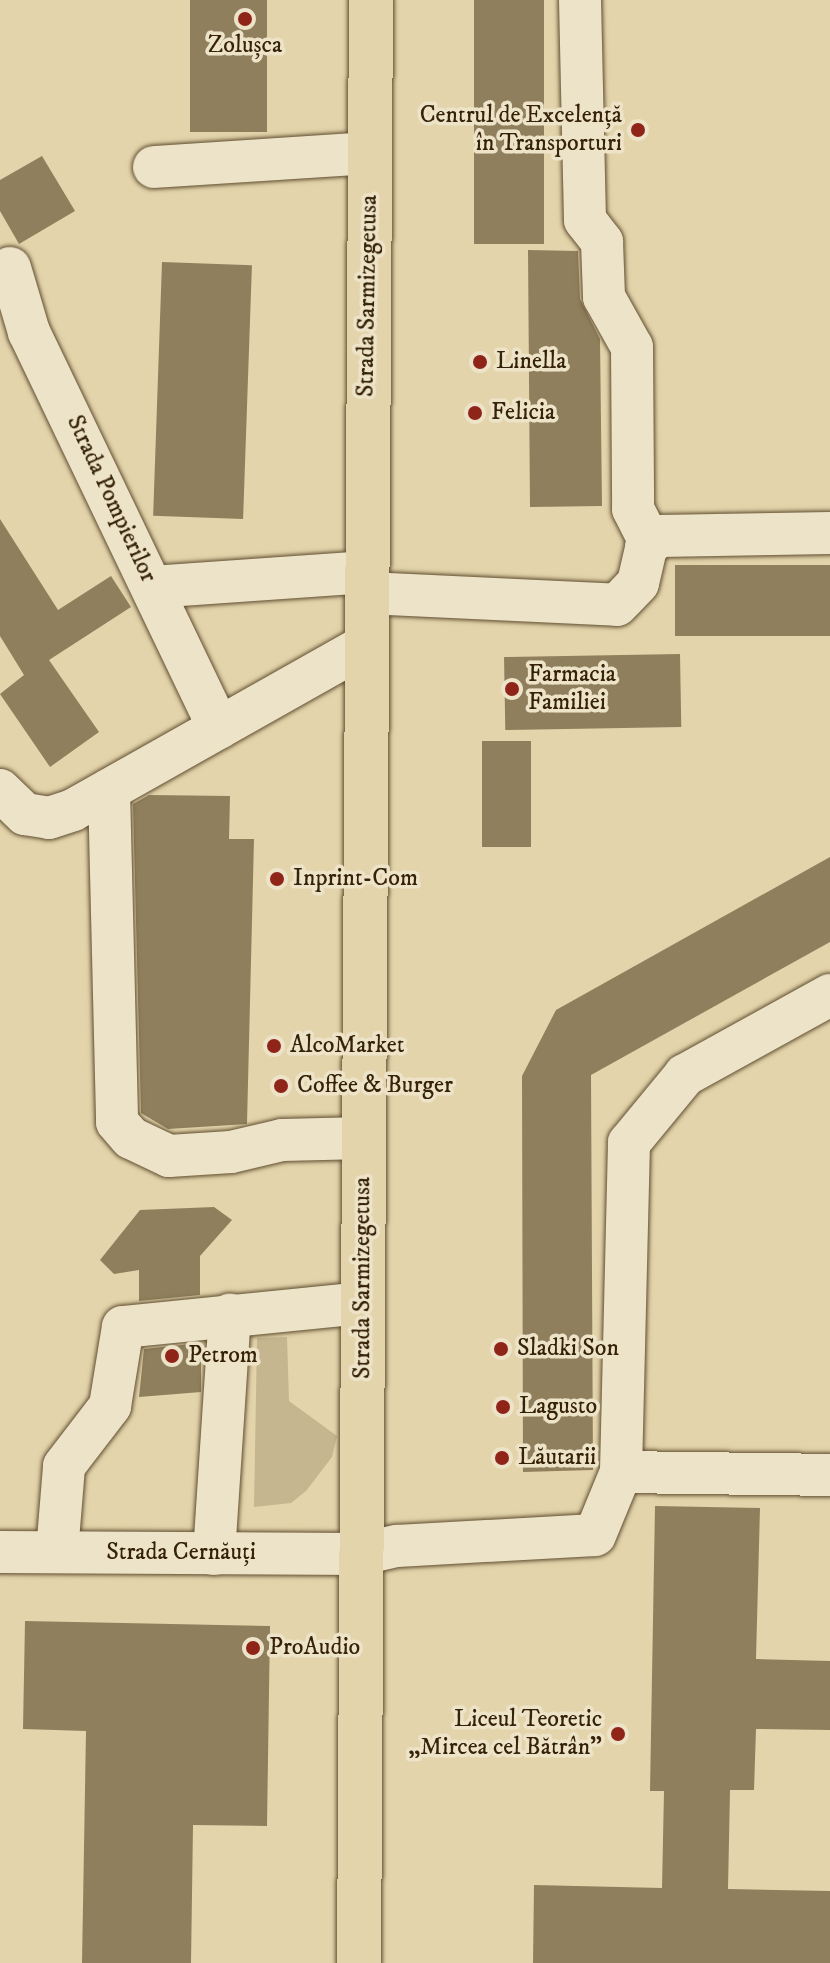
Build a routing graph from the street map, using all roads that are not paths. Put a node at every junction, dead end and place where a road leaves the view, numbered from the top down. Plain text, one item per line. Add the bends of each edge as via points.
1 (371, 0) edge
2 (580, 0) edge
3 (369, 153) junction
4 (154, 167) dead end
5 (10, 268) dead end
6 (830, 533) edge
7 (650, 543) junction
8 (367, 582) junction
9 (152, 587) junction
10 (368, 644) junction
11 (219, 728) junction
12 (0, 790) edge
13 (109, 790) junction
14 (830, 995) edge
15 (364, 1138) junction
16 (363, 1303) junction
17 (230, 1315) junction
18 (621, 1472) junction
19 (830, 1475) edge
20 (0, 1552) edge
21 (57, 1552) junction
22 (214, 1554) junction
23 (361, 1554) junction
24 (359, 1963) edge

1 - 3 main road, Strada Sarmizegetusa
2 - 7 street via 585,220 602,242 604,297 632,347 633,509
3 - 4 street
3 - 8 main road, Strada Sarmizegetusa
5 - 9 street, Strada Pompierilor via 29,332
6 - 7 street via 681,534 659,536
7 - 8 street via 640,562 638,583 617,605
8 - 9 street
8 - 10 main road, Strada Sarmizegetusa
9 - 11 street, Strada Pompierilor
10 - 11 street
10 - 15 main road, Strada Sarmizegetusa
11 - 13 street
12 - 13 street via 25,814 49,818
13 - 15 street via 117,1122 131,1138 169,1156 231,1152 282,1140
14 - 18 street via 685,1075 629,1143
15 - 16 main road, Strada Sarmizegetusa
16 - 17 street
16 - 23 main road, Strada Sarmizegetusa
17 - 21 street via 123,1327 110,1406 64,1466
17 - 22 street
18 - 19 street
18 - 23 street, Strada Cernăuți via 595,1535 397,1546
20 - 21 street, Strada Cernăuți
21 - 22 street, Strada Cernăuți
22 - 23 street, Strada Cernăuți
23 - 24 main road, Strada Sarmizegetusa

